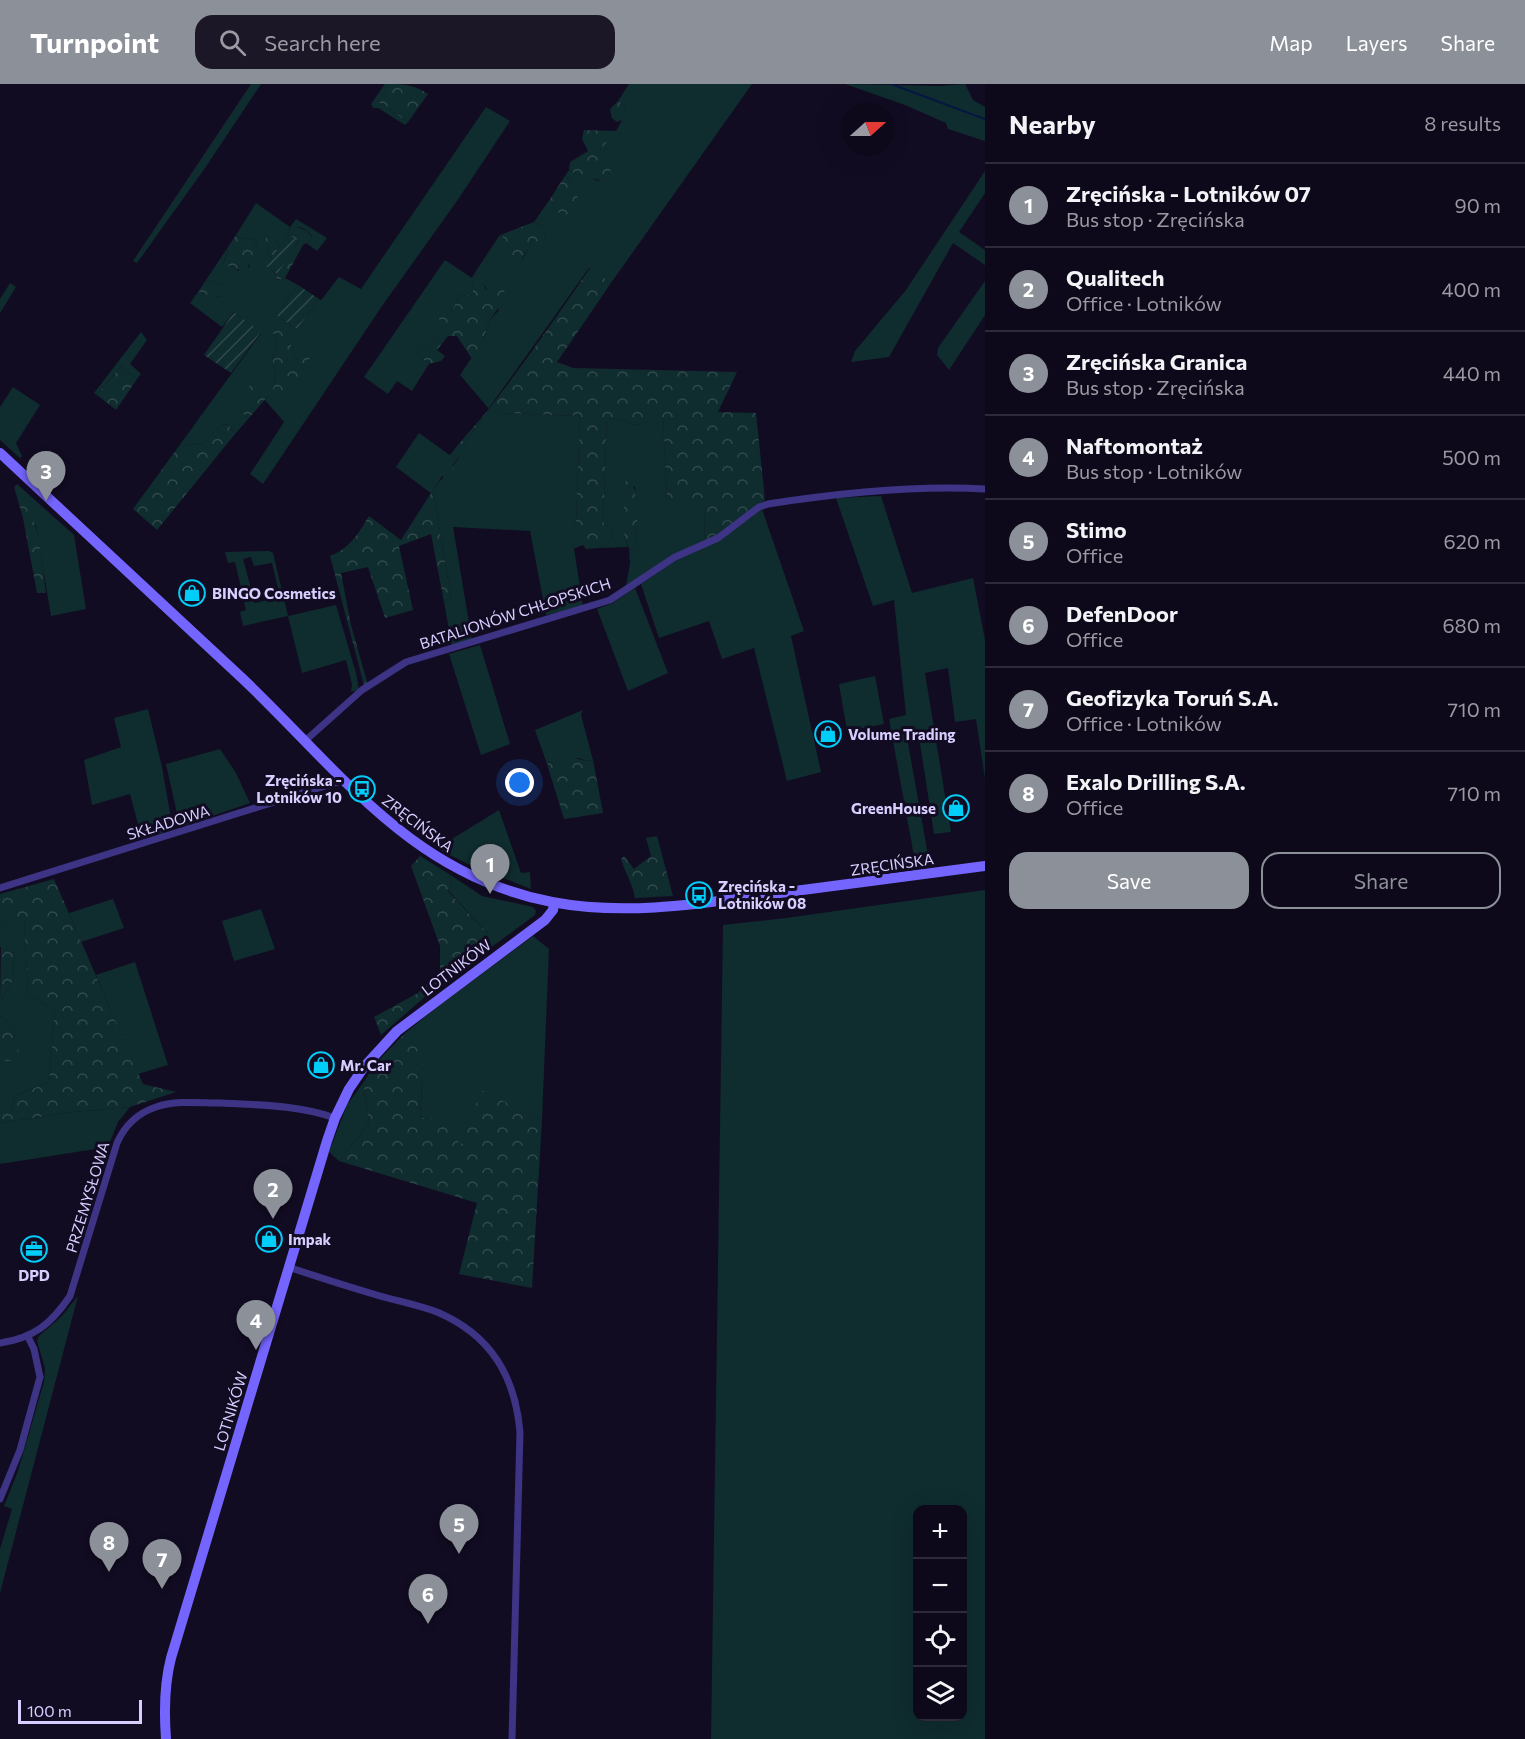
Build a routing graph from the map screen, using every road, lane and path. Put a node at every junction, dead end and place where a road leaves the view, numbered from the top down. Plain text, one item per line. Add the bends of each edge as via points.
1 (0, 453) edge
2 (985, 489) edge
3 (306, 740) junction
4 (344, 780) junction
5 (985, 866) edge
6 (0, 888) edge
7 (554, 903) junction
8 (335, 1118) junction
9 (288, 1267) junction
10 (28, 1336) junction
11 (0, 1343) edge
12 (0, 1499) edge
13 (166, 1739) edge
14 (512, 1739) edge

1 - 3 street, ZRĘCIŃSKA
2 - 3 street, BATALIONÓW CHŁOPSKICH via 836,494 759,507 718,538 675,557 610,600 406,663 362,690
3 - 4 street, ZRĘCIŃSKA
4 - 6 street, SKŁADOWA
4 - 7 street, ZRĘCIŃSKA via 397,830 452,866 511,892
5 - 7 street, ZRĘCIŃSKA via 674,906 632,909
7 - 8 street, LOTNIKÓW via 545,920 397,1031 364,1067
8 - 9 street, LOTNIKÓW
8 - 10 street, PRZEMYSŁOWA via 268,1105 184,1102 159,1106 130,1121 117,1143 70,1296 58,1314
9 - 13 street, LOTNIKÓW via 171,1658 164,1702
9 - 14 street via 435,1311 478,1337 505,1371 515,1398 520,1432
10 - 11 street, PRZEMYSŁOWA
10 - 12 street via 40,1377 20,1450

